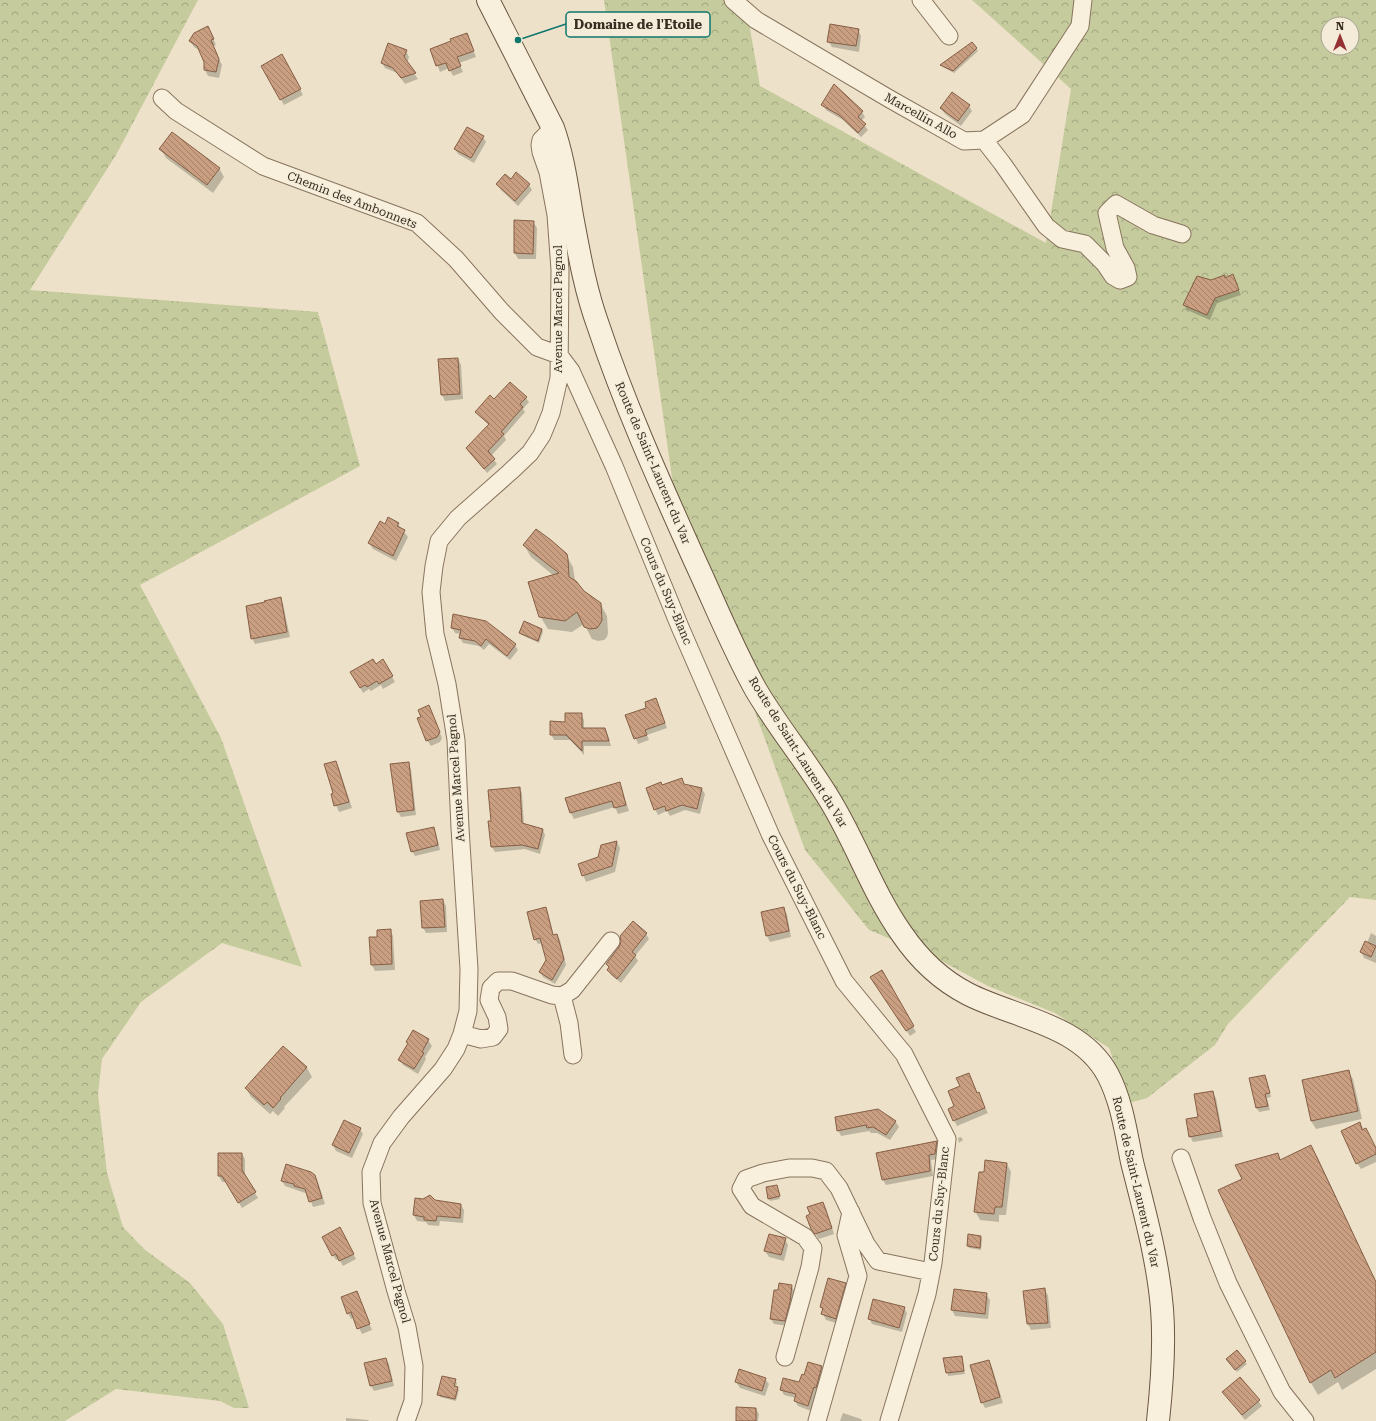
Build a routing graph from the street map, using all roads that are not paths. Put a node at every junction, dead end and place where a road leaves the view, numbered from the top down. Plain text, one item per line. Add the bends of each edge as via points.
1 (488, 0) edge
2 (732, 0) edge
3 (921, 0) edge
4 (1082, 0) edge
5 (949, 36) dead end
6 (162, 98) dead end
7 (553, 128) junction
8 (984, 140) junction
9 (1182, 234) dead end
10 (559, 355) junction
11 (611, 941) dead end
12 (562, 996) junction
13 (462, 1034) junction
14 (573, 1055) dead end
15 (1181, 1158) dead end
16 (851, 1212) junction
17 (931, 1272) junction
18 (785, 1357) dead end
19 (406, 1421) edge
20 (817, 1421) edge
21 (889, 1421) edge
22 (1158, 1421) edge
23 (1305, 1421) edge

1 - 7 main road, Route de Saint-Laurent du Var
2 - 8 street, Marcellin Allo via 756,20 964,141
3 - 5 street
4 - 8 street via 1080,26 1022,114
6 - 10 street, Chemin des Ambonnets via 176,111 263,166 417,223 456,259 502,312 537,347
7 - 10 street, Avenue Marcel Pagnol via 541,140 540,145 556,215 560,270
7 - 22 main road, Route de Saint-Laurent du Var via 564,170 584,278 598,326 659,481 756,689 831,801 880,900 914,950 932,969 967,993 1070,1036 1098,1060 1109,1078 1119,1104 1158,1275 1163,1343
8 - 9 street via 1046,226 1062,239 1085,244 1113,276 1120,280 1128,277 1115,248 1107,213 1116,204 1153,225
10 - 13 street, Avenue Marcel Pagnol via 559,378 551,413 542,435 530,453 458,518 439,541 434,566 431,592 435,634 447,684 456,740 469,969 468,1012
10 - 17 street, Cours du Suy-Blanc via 571,371 614,466 680,627 771,836 844,981 904,1054 946,1139
11 - 12 street via 572,990
12 - 13 street via 512,981 498,981 491,988 489,1000 497,1017 499,1029 493,1037 481,1039
12 - 14 street
13 - 19 street, Avenue Marcel Pagnol via 443,1069 382,1143 372,1172 372,1203 407,1327 414,1366 413,1401
15 - 23 street via 1231,1290 1282,1392
16 - 17 street via 866,1244 878,1261
16 - 18 street via 839,1188 826,1171 812,1168 789,1168 746,1179 741,1189 752,1206 805,1237 813,1248
16 - 20 street via 846,1235 858,1276
17 - 21 street, Cours du Suy-Blanc via 927,1294

